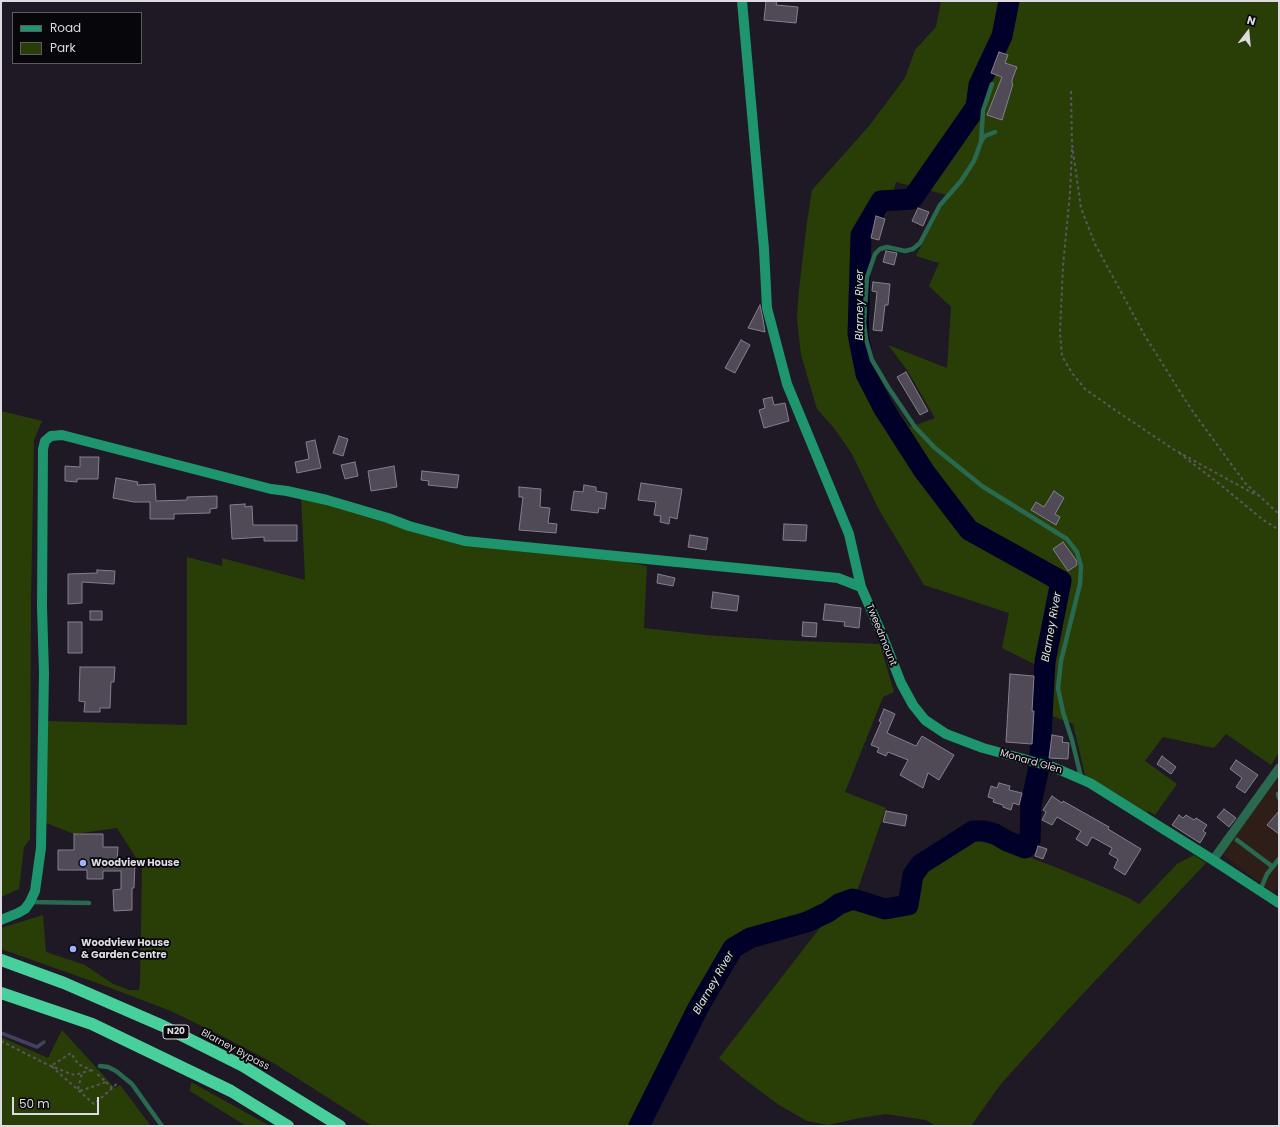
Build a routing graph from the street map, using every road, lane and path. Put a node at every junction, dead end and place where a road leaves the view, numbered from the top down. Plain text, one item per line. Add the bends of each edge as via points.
1 (742, 1) edge
2 (992, 84) dead end
3 (1071, 91) dead end
4 (995, 132) dead end
5 (981, 142) junction
6 (1072, 144) junction
7 (1173, 449) junction
8 (1259, 496) junction
9 (1279, 514) edge
10 (1279, 530) edge
11 (861, 587) junction
12 (901, 684) joint
13 (1279, 768) edge
14 (1081, 779) junction
15 (1237, 840) dead end
16 (1279, 859) edge
17 (1213, 860) junction
18 (1273, 867) junction
19 (1260, 891) junction
20 (30, 902) junction
21 (89, 903) dead end
22 (1279, 903) edge
23 (1, 920) edge
24 (1, 960) edge
25 (1, 993) edge
26 (1, 1041) edge
27 (51, 1066) junction
28 (100, 1066) joint
29 (92, 1070) junction
30 (82, 1073) junction
31 (124, 1078) junction
32 (106, 1082) junction
33 (112, 1088) junction
34 (79, 1090) junction
35 (162, 1126) edge
36 (288, 1126) edge
37 (340, 1126) edge

1 - 11 street, Tweedmount via 767,308 786,384 849,534
2 - 5 lane via 983,111
3 - 6 path
4 - 5 lane via 985,136
5 - 14 lane via 974,161 940,205 920,243 913,249 904,251 880,248 875,254 867,278 864,323 866,339 872,360 915,427 982,486 1067,538 1077,552 1081,566 1080,584 1061,661 1058,688
6 - 7 path via 1063,266 1060,334 1062,356 1085,389
6 - 8 path via 1081,208 1095,244 1145,336 1191,408 1245,483
7 - 8 path
7 - 10 path
8 - 9 path
11 - 12 street, Tweedmount
11 - 20 street via 838,578 465,541 327,500 62,435 50,436 44,441 43,449 44,673 41,848 35,891
12 - 14 street, Monard Glen via 918,713 941,731 975,746 1053,766
13 - 17 street
14 - 17 street, Monard Glen
15 - 18 lane
16 - 18 lane
17 - 19 street, Monard Glen
18 - 19 lane
19 - 22 street, Monard Glen
20 - 21 lane
20 - 23 street via 25,909
24 - 37 highway, Blarney Bypass / N20 via 64,983 163,1026 243,1066
25 - 36 highway via 92,1024 231,1091
26 - 27 path
27 - 29 path via 71,1053 78,1064
27 - 30 path via 71,1074
27 - 34 path
28 - 29 path
28 - 31 lane via 116,1071
29 - 30 path
29 - 32 path
30 - 34 path
31 - 33 path
31 - 35 lane via 132,1084
32 - 33 path
32 - 34 path
33 - 34 path via 94,1104

